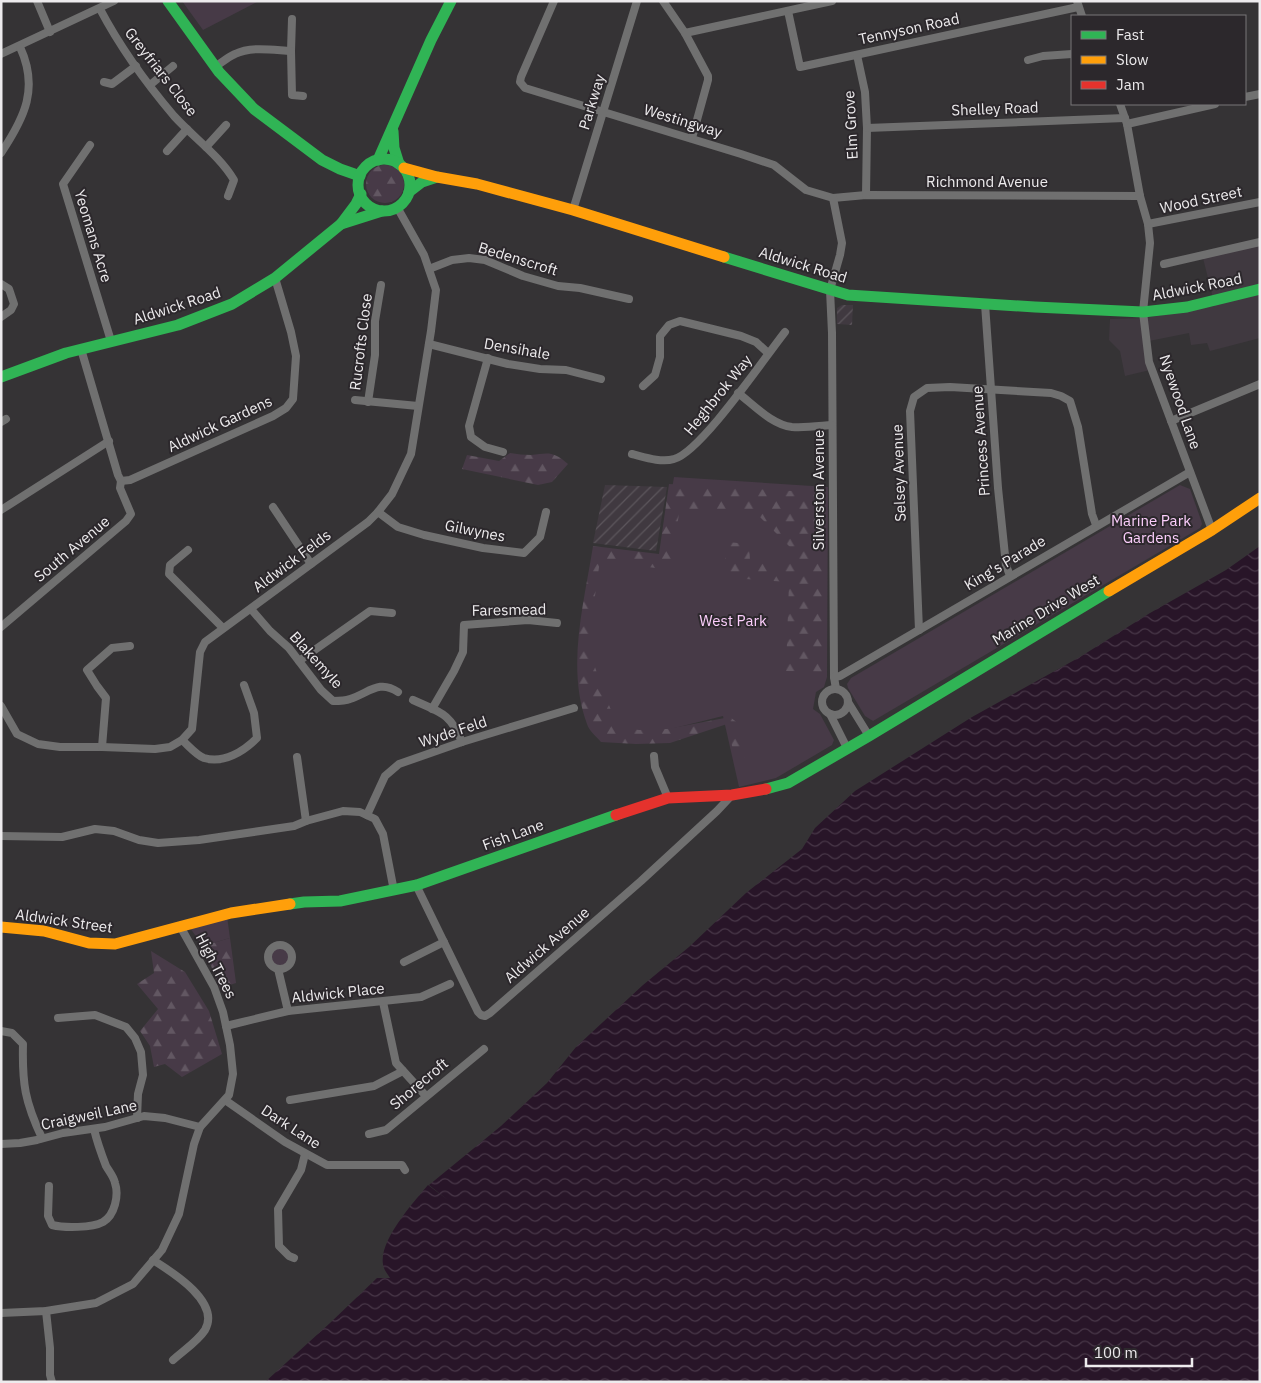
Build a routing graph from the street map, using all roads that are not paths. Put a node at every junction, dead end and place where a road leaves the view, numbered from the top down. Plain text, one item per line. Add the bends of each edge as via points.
1 (37, 1) edge
2 (114, 1) edge
3 (168, 1) edge
4 (451, 1) edge
5 (554, 1) edge
6 (637, 1) edge
7 (663, 1) edge
8 (832, 1) edge
9 (1078, 4) edge
10 (100, 9) junction
11 (788, 11) junction
12 (292, 19) dead end
13 (50, 32) junction
14 (685, 33) junction
15 (20, 46) junction
16 (290, 51) junction
17 (1, 54) edge
18 (1071, 54) edge
19 (857, 55) junction
20 (1028, 60) dead end
21 (136, 66) junction
22 (174, 66) dead end
23 (215, 67) junction
24 (104, 82) dead end
25 (150, 85) junction
26 (1260, 94) edge
27 (303, 96) dead end
28 (1246, 97) edge
29 (1120, 105) edge
30 (1196, 106) edge
31 (603, 112) junction
32 (1126, 121) junction
33 (226, 126) dead end
34 (867, 128) junction
35 (187, 129) junction
36 (393, 131) junction
37 (692, 138) junction
38 (90, 145) dead end
39 (206, 147) junction
40 (168, 151) dead end
41 (1, 153) edge
42 (378, 160) junction
43 (401, 166) junction
44 (360, 176) junction
45 (437, 178) junction
46 (409, 192) junction
47 (361, 194) junction
48 (866, 195) junction
49 (228, 196) dead end
50 (1140, 196) junction
51 (833, 198) junction
52 (1260, 202) edge
53 (398, 208) junction
54 (573, 210) junction
55 (382, 211) junction
56 (341, 224) junction
57 (1148, 224) junction
58 (1260, 242) edge
59 (1164, 264) dead end
60 (429, 269) junction
61 (275, 278) junction
62 (1, 284) edge
63 (381, 285) dead end
64 (1260, 289) edge
65 (830, 290) junction
66 (630, 299) dead end
67 (985, 304) junction
68 (1143, 312) junction
69 (1, 316) edge
70 (785, 332) dead end
71 (111, 341) junction
72 (429, 344) junction
73 (81, 349) junction
74 (768, 353) junction
75 (488, 358) junction
76 (1, 378) edge
77 (601, 379) dead end
78 (1260, 384) edge
79 (643, 386) dead end
80 (991, 389) junction
81 (738, 393) junction
82 (355, 400) dead end
83 (368, 402) junction
84 (418, 406) junction
85 (1171, 421) junction
86 (832, 425) junction
87 (109, 441) junction
88 (503, 452) dead end
89 (632, 454) dead end
90 (1190, 472) junction
91 (121, 481) junction
92 (1260, 498) edge
93 (273, 507) dead end
94 (1, 510) edge
95 (378, 512) junction
96 (546, 512) dead end
97 (1096, 526) junction
98 (1212, 530) junction
99 (188, 550) dead end
100 (311, 564) junction
101 (1010, 576) junction
102 (251, 608) junction
103 (392, 613) dead end
104 (466, 615) dead end
105 (557, 623) dead end
106 (464, 625) junction
107 (1, 626) edge
108 (224, 628) junction
109 (919, 630) junction
110 (130, 646) dead end
111 (299, 662) junction
112 (834, 677) junction
113 (244, 685) dead end
114 (836, 689) junction
115 (398, 692) dead end
116 (413, 700) dead end
117 (848, 702) junction
118 (1, 706) edge
119 (574, 708) dead end
120 (432, 709) junction
121 (830, 714) junction
122 (868, 736) junction
123 (182, 740) junction
124 (462, 742) junction
125 (102, 747) junction
126 (847, 748) junction
127 (654, 756) dead end
128 (297, 757) dead end
129 (732, 795) junction
130 (668, 798) junction
131 (367, 815) junction
132 (306, 821) junction
133 (1, 836) edge
134 (418, 889) dead end
135 (394, 891) junction
136 (180, 926) junction
137 (1, 927) edge
138 (444, 942) junction
139 (404, 962) dead end
140 (278, 969) dead end
141 (450, 984) dead end
142 (383, 1002) junction
143 (288, 1011) junction
144 (58, 1018) dead end
145 (226, 1026) junction
146 (1, 1031) edge
147 (484, 1048) dead end
148 (403, 1071) junction
149 (426, 1096) junction
150 (225, 1100) junction
151 (290, 1100) dead end
152 (138, 1118) junction
153 (200, 1127) junction
154 (94, 1129) junction
155 (369, 1134) dead end
156 (42, 1138) junction
157 (1, 1144) edge
158 (305, 1154) junction
159 (405, 1170) dead end
160 (50, 1186) dead end
161 (294, 1258) dead end
162 (153, 1260) junction
163 (46, 1311) junction
164 (1, 1313) edge
165 (173, 1360) dead end
166 (52, 1382) edge

1 - 13 street
2 - 10 street
3 - 23 street
4 - 36 street
5 - 31 street, Westingway via 520,82 525,88
6 - 31 street, Parkway
7 - 14 street
8 - 11 street
9 - 19 street, Tennyson Road
10 - 13 street
10 - 21 street, Greyfriars Close
11 - 14 street
11 - 19 street, Tennyson Road via 800,67
12 - 16 street
13 - 15 street
14 - 37 street via 708,80
15 - 17 street
15 - 41 street via 30,78 25,110
16 - 23 street via 246,50
16 - 27 street via 292,95
18 - 20 street
19 - 34 street, Elm Grove via 865,92
21 - 24 street via 112,84
21 - 25 street, Greyfriars Close
22 - 25 street
23 - 44 street via 254,109 322,160
25 - 35 street, Greyfriars Close
26 - 28 street
29 - 32 street, Nyewood Lane
30 - 32 street, Shelley Road
31 - 37 street, Westingway
31 - 54 street, Parkway
32 - 34 street, Shelley Road
32 - 50 street, Nyewood Lane
33 - 39 street
34 - 48 street, Elm Grove
35 - 39 street, Greyfriars Close
35 - 40 street
36 - 42 street
36 - 43 street via 394,148
37 - 51 street, Westingway via 774,166 806,190
38 - 71 street, Yeomans Acre via 62,184
39 - 49 street, Greyfriars Close via 234,180
42 - 43 street via 386,159
42 - 44 street via 364,169
43 - 45 street, Aldwick Road
43 - 46 street via 410,180
44 - 47 street
45 - 46 street via 422,182
45 - 54 street, Aldwick Road via 477,184
46 - 53 street
47 - 55 street via 367,204
47 - 56 street
48 - 50 street, Richmond Avenue
48 - 51 street, Richmond Avenue
50 - 57 street, Nyewood Lane
51 - 65 street, Silverston Avenue via 842,243
52 - 57 street, Wood Street
53 - 55 street
53 - 60 street, Aldwick Felds
54 - 65 street, Aldwick Road
55 - 56 street
56 - 61 street, Aldwick Road
57 - 68 street, Nyewood Lane via 1150,243
58 - 59 street
60 - 66 street, Bedenscroft via 452,260 485,260 558,286
60 - 72 street, Aldwick Felds via 436,290
61 - 71 street, Aldwick Road via 232,304 208,314 178,325
61 - 91 street, Aldwick Gardens via 296,356 292,402 273,416 231,436
62 - 69 street via 9,289 14,304
63 - 83 street, Rucrofts Close
64 - 68 street, Aldwick Road via 1186,307
65 - 67 street, Aldwick Road via 848,295
65 - 86 street, Silverston Avenue
67 - 68 street, Aldwick Road
67 - 80 street, Princess Avenue
68 - 85 street, Nyewood Lane via 1149,362
70 - 74 street, Heghbrok Way
71 - 73 street, Aldwick Road
72 - 75 street, Densihale
72 - 84 street, Aldwick Felds
73 - 76 street, Aldwick Road
73 - 87 street
74 - 79 street via 756,342 741,336 680,320 669,325 660,336 660,357 655,375
74 - 81 street, Heghbrok Way
75 - 77 street, Densihale
75 - 88 street via 469,426 471,437
78 - 85 street
80 - 97 street, Selsey Avenue via 1050,394 1070,401 1078,427
80 - 101 street, Princess Avenue via 998,488
80 - 109 street, Selsey Avenue via 927,388 914,397 910,411
81 - 86 street via 781,424 791,427
81 - 89 street, Heghbrok Way via 691,449 674,459 651,459
82 - 83 street, Rucrofts Close
83 - 84 street, Rucrofts Close
84 - 95 street, Aldwick Felds via 411,454 392,494
85 - 90 street, Nyewood Lane
86 - 112 street, Silverston Avenue
87 - 91 street
87 - 94 street
90 - 97 street, King's Parade
90 - 98 street, Nyewood Lane
91 - 107 street, South Avenue via 120,488 131,514
92 - 98 street, Marine Drive West
93 - 100 street
95 - 96 street, Gilwynes via 398,527 424,535 524,553 540,537
95 - 100 street, Aldwick Felds
97 - 101 street, King's Parade
98 - 122 street, Marine Drive West
99 - 108 street via 170,565 169,574
100 - 102 street, Aldwick Felds
101 - 109 street, King's Parade
102 - 108 street, Aldwick Felds
102 - 111 street, Blakemyle via 290,648
103 - 111 street via 370,611
104 - 106 street
105 - 106 street, Faresmead via 528,620
106 - 120 street, Faresmead via 463,652
108 - 123 street, Aldwick Felds via 205,642 200,652 192,729
109 - 112 street, King's Parade
110 - 125 street via 112,648 87,670 106,698
111 - 115 street, Blakemyle via 334,701 348,700 380,686 390,686
112 - 114 street, Silverston Avenue
113 - 123 street via 254,713 257,738 246,749 220,759 204,758
114 - 117 street via 846,695
114 - 121 street via 822,697 822,706
116 - 120 street
117 - 121 street via 845,710
117 - 122 street
118 - 125 street via 17,734 38,744
119 - 124 street, Wyde Feld
120 - 124 street via 447,716
121 - 126 street
122 - 126 street, Marine Drive West
123 - 125 street via 170,747 155,749
124 - 131 street, Wyde Feld via 399,764 386,776
126 - 129 street, Fish Lane via 780,786
127 - 130 street
128 - 132 street
129 - 130 street, Fish Lane
129 - 138 street, Aldwick Avenue via 634,888 485,1016 478,1012
130 - 135 street, Fish Lane
131 - 132 street via 343,811
131 - 135 street via 375,819 383,834
132 - 133 street via 294,826 158,843 95,829 62,837
134 - 138 street, Aldwick Avenue
135 - 136 street, Fish Lane via 340,901 247,910
136 - 137 street, Aldwick Street via 115,944 89,943 44,931
136 - 145 street, High Trees via 214,987
138 - 139 street
140 - 143 street
141 - 142 street, Aldwick Place via 421,997
142 - 143 street, Aldwick Place
142 - 148 street via 396,1063
143 - 145 street, Aldwick Place
144 - 152 street via 95,1015 126,1027 135,1038 141,1052 143,1075 138,1094
145 - 150 street, High Trees via 233,1074
146 - 156 street via 12,1033 23,1044 25,1094
147 - 149 street, Shorecroft
148 - 149 street
148 - 151 street via 374,1086
149 - 155 street, Shorecroft via 386,1130
150 - 153 street, High Trees
150 - 158 street, Dark Lane
152 - 153 street, Craigweil Lane via 165,1118
152 - 154 street, Craigweil Lane
153 - 162 street via 180,1214 162,1250
154 - 156 street, Craigweil Lane
154 - 160 street via 117,1193 113,1209 103,1222 63,1228 52,1225 48,1216
156 - 157 street, Craigweil Lane
158 - 159 street, Dark Lane via 327,1165 402,1165
158 - 161 street via 301,1170 278,1209 279,1246
162 - 163 street via 133,1284 103,1300
162 - 165 street via 190,1288 203,1302 208,1314 205,1329
163 - 164 street
163 - 166 street

